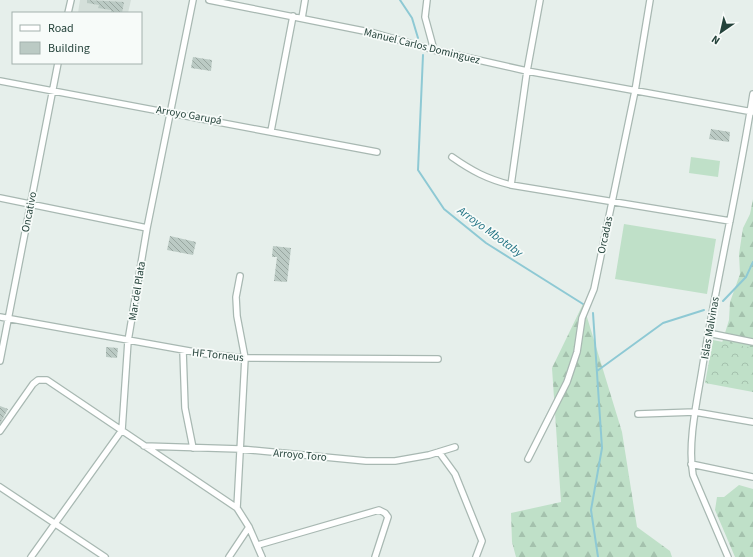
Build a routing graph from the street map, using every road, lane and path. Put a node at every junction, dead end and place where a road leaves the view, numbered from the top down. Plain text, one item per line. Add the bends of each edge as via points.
1 (70, 0) edge
2 (193, 0) edge
3 (209, 0) edge
4 (305, 0) edge
5 (427, 0) edge
6 (540, 0) edge
7 (650, 0) edge
8 (68, 12) edge
9 (293, 16) junction
10 (302, 18) junction
11 (434, 50) junction
12 (58, 64) edge
13 (527, 71) junction
14 (0, 81) edge
15 (53, 90) junction
16 (635, 91) junction
17 (753, 94) edge
18 (172, 112) junction
19 (752, 112) edge
20 (271, 131) junction
21 (377, 152) dead end
22 (452, 157) dead end
23 (511, 185) junction
24 (0, 198) edge
25 (612, 202) junction
26 (31, 204) junction
27 (730, 221) junction
28 (147, 228) junction
29 (240, 276) dead end
30 (0, 317) edge
31 (9, 318) junction
32 (708, 333) junction
33 (128, 341) junction
34 (753, 342) edge
35 (183, 351) junction
36 (245, 358) junction
37 (438, 359) dead end
38 (0, 361) edge
39 (695, 412) junction
40 (638, 414) dead end
41 (753, 422) edge
42 (0, 430) edge
43 (122, 430) junction
44 (144, 446) junction
45 (455, 447) dead end
46 (193, 448) junction
47 (240, 449) junction
48 (439, 452) junction
49 (528, 459) dead end
50 (691, 464) junction
51 (753, 475) edge
52 (0, 487) edge
53 (236, 508) junction
54 (55, 523) junction
55 (250, 527) junction
56 (258, 545) junction
57 (31, 557) edge
58 (105, 557) edge
59 (229, 557) edge
60 (262, 557) edge
61 (375, 557) edge
62 (476, 557) edge
63 (728, 557) edge

1 - 8 street
2 - 18 street, Mar del Plata
3 - 9 street, Manuel Carlos Dominguez
4 - 10 street
5 - 11 street via 425,17
6 - 13 street
7 - 16 street, Orcadas
9 - 10 street, Manuel Carlos Dominguez
9 - 20 street
10 - 11 street, Manuel Carlos Dominguez via 374,33
11 - 13 street, Manuel Carlos Dominguez
12 - 15 street, Oncativo
13 - 16 street, Manuel Carlos Dominguez
13 - 23 street
14 - 15 street, Arroyo Garupá
15 - 18 street, Arroyo Garupá
15 - 26 street, Oncativo
16 - 19 street, Manuel Carlos Dominguez
16 - 25 street, Orcadas
17 - 19 street, Islas Malvinas
18 - 20 street, Arroyo Garupá
18 - 28 street, Mar del Plata
19 - 27 street, Islas Malvinas
20 - 21 street, Arroyo Garupá
22 - 23 street via 488,179
23 - 25 street
24 - 26 street
25 - 27 street
25 - 49 street, Orcadas via 594,289 582,318 577,352 566,382
26 - 28 street
26 - 31 street, Oncativo
27 - 32 street, Islas Malvinas
28 - 33 street, Mar del Plata
29 - 36 street via 236,297 237,316
30 - 31 street, HF Torneus
31 - 33 street, HF Torneus
31 - 38 street, Oncativo
32 - 34 street
32 - 39 street, Islas Malvinas
33 - 35 street, HF Torneus
33 - 43 street, Mar del Plata
35 - 36 street, HF Torneus
35 - 46 street via 185,408
36 - 37 street, HF Torneus
36 - 47 street
39 - 40 street
39 - 41 street
39 - 50 street, Islas Malvinas
42 - 43 street via 33,384 38,380 47,380
43 - 44 street
43 - 54 street
44 - 46 street, Arroyo Toro
44 - 53 street
45 - 48 street, Arroyo Toro
46 - 47 street, Arroyo Toro
47 - 48 street, Arroyo Toro via 366,461 395,461
47 - 53 street
48 - 62 street via 455,474 482,541
50 - 51 street
50 - 63 street, Islas Malvinas via 693,475
52 - 54 street
53 - 55 street
54 - 57 street
54 - 58 street
55 - 56 street
55 - 59 street
56 - 60 street
56 - 61 street via 379,510 388,517

